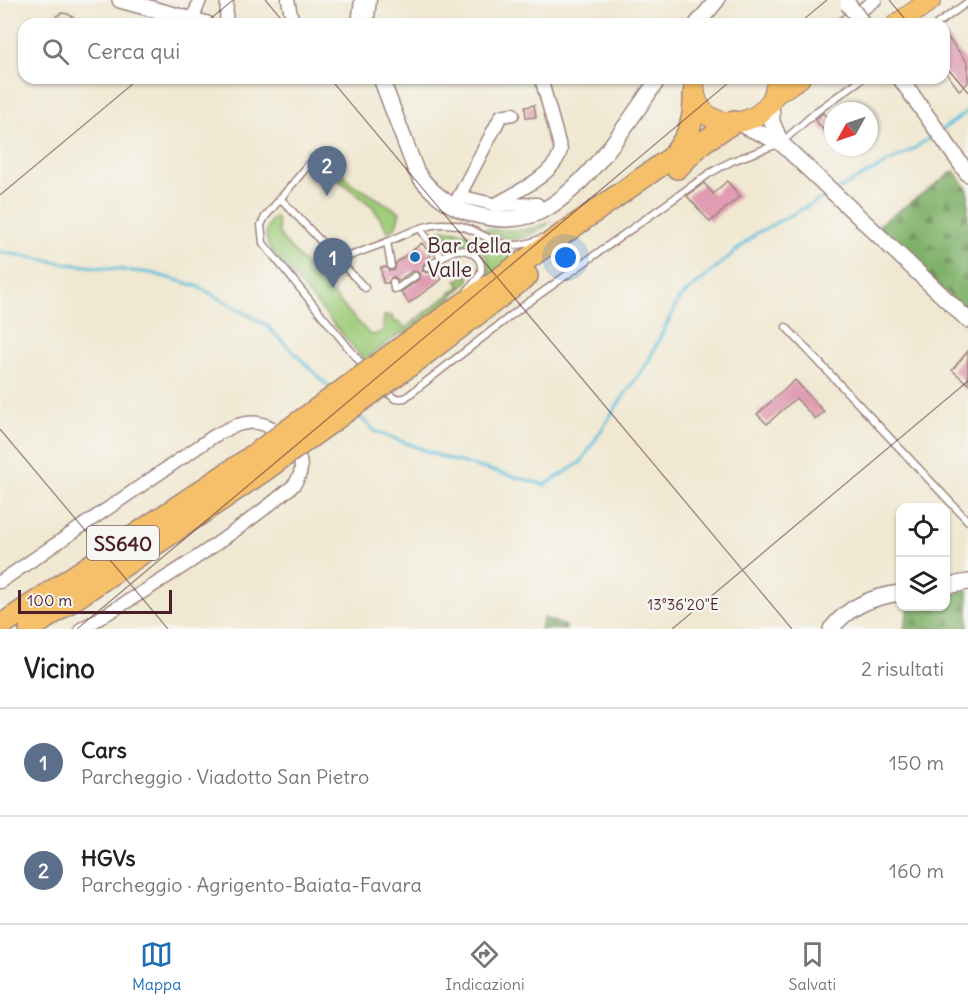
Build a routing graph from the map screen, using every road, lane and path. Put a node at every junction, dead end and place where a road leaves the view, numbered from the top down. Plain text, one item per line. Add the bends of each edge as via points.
1 (120, 0) edge
2 (201, 0) edge
3 (227, 0) edge
4 (288, 0) edge
5 (361, 0) edge
6 (370, 0) edge
7 (717, 0) edge
8 (875, 0) edge
9 (931, 0) edge
10 (847, 2) edge
11 (968, 2) edge
12 (185, 18) edge
13 (193, 18) edge
14 (226, 18) edge
15 (292, 18) edge
16 (359, 18) edge
17 (368, 18) edge
18 (703, 18) edge
19 (850, 18) edge
20 (858, 18) edge
21 (906, 18) edge
22 (945, 18) edge
23 (383, 84) edge
24 (543, 84) edge
25 (655, 84) edge
26 (788, 84) edge
27 (855, 84) edge
28 (904, 84) edge
29 (695, 85) edge
30 (774, 91) edge
31 (513, 114) dead end
32 (735, 122) junction
33 (781, 143) junction
34 (671, 158) junction
35 (310, 163) dead end
36 (968, 174) edge
37 (280, 198) junction
38 (457, 201) junction
39 (494, 205) junction
40 (540, 212) junction
41 (568, 221) dead end
42 (421, 230) junction
43 (549, 234) dead end
44 (387, 242) junction
45 (442, 258) junction
46 (339, 260) junction
47 (391, 266) dead end
48 (427, 268) dead end
49 (415, 276) dead end
50 (393, 282) dead end
51 (365, 288) dead end
52 (968, 320) edge
53 (786, 327) dead end
54 (409, 354) junction
55 (371, 375) dead end
56 (378, 384) dead end
57 (254, 466) junction
58 (968, 521) edge
59 (0, 582) edge
60 (968, 582) edge
61 (950, 585) edge
62 (88, 590) junction
63 (896, 593) edge
64 (0, 626) edge
65 (30, 629) edge
66 (40, 629) edge
67 (81, 629) edge
68 (831, 629) edge

1 - 12 street
2 - 13 street
3 - 14 street
4 - 15 street
5 - 16 street
6 - 17 street
7 - 18 street
8 - 19 street
9 - 21 main road
10 - 20 street, bridge
11 - 22 lane
23 - 38 street via 416,171 432,190
24 - 39 street via 560,156 546,172
25 - 40 street via 598,160 578,182
26 - 30 main road
27 - 33 lane
28 - 36 street
29 - 32 main road via 700,108 707,116
29 - 34 highway, SS640 via 691,129
30 - 32 main road via 756,115
30 - 33 street via 772,122
31 - 38 street via 501,116
32 - 33 street
32 - 54 highway, SS640 via 520,280
33 - 52 street
33 - 56 lane via 710,172 535,297 405,398 390,397
34 - 41 lane via 652,163
34 - 54 highway, SS640
35 - 37 lane
37 - 46 lane
37 - 55 lane via 261,225 263,243
38 - 39 street
38 - 40 street via 468,213 493,218 518,218
39 - 40 street via 537,204
42 - 43 lane via 436,224 454,225 506,245 529,243
42 - 44 lane
42 - 45 lane
44 - 46 lane
44 - 47 lane
45 - 48 lane
45 - 54 lane via 450,252 469,251 479,261 479,276
46 - 51 lane
49 - 50 lane via 398,288 394,289
53 - 58 lane
54 - 57 highway, SS640, bridge
57 - 62 highway, SS640
57 - 64 highway, SS640
59 - 67 street via 231,427 257,422 286,439 299,456 301,466 294,485 193,561
60 - 61 street
62 - 65 highway, SS640
62 - 66 highway
63 - 68 street via 861,603

